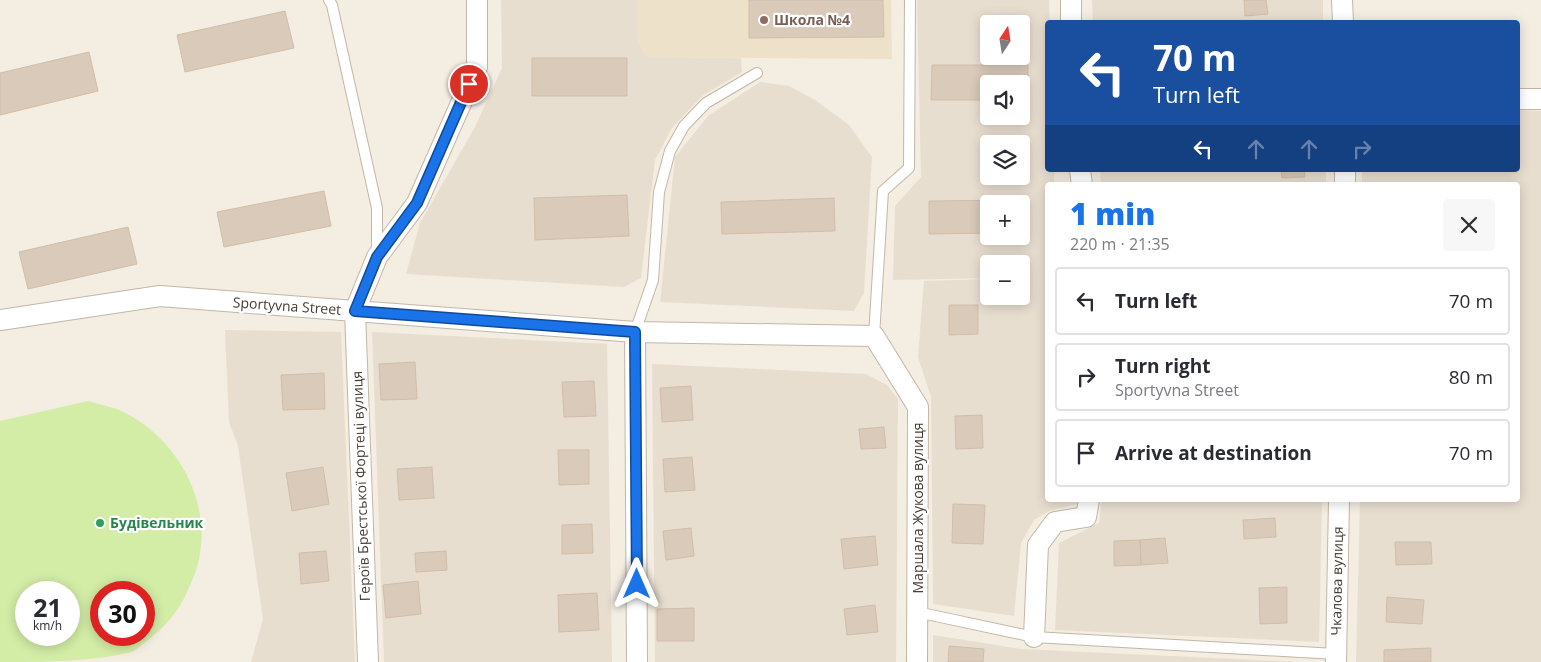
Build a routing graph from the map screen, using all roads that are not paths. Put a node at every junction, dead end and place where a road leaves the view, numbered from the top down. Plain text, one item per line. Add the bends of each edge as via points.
1 (329, 0) edge
2 (478, 0) edge
3 (910, 0) edge
4 (1071, 0) edge
5 (1342, 0) edge
6 (1072, 20) edge
7 (1343, 20) edge
8 (757, 73) dead end
9 (1520, 99) edge
10 (1541, 100) edge
11 (377, 257) junction
12 (355, 311) junction
13 (0, 320) edge
14 (635, 332) junction
15 (874, 336) junction
16 (1089, 502) edge
17 (1339, 502) edge
18 (917, 612) junction
19 (1034, 637) junction
20 (1336, 658) edge
21 (368, 662) edge
22 (637, 662) edge
23 (917, 662) edge

1 - 11 lane via 377,208
2 - 11 street, Sportyvna Street via 476,67 417,203
3 - 15 lane via 908,168 883,191
4 - 6 street
5 - 7 street
8 - 14 lane via 706,104 684,126 670,151 659,192 653,280
9 - 10 street
11 - 12 street, Sportyvna Street
12 - 13 street, Sportyvna Street via 160,296
12 - 14 street
12 - 21 street, Героїв Брестської Фортеці вулиця
14 - 15 street
14 - 22 street
15 - 18 street, Маршала Жукова вулиця via 918,408
16 - 19 street via 1086,517 1055,522 1038,545
17 - 20 street, Чкалова вулиця
18 - 19 lane
18 - 23 street, Маршала Жукова вулиця
19 - 20 lane

